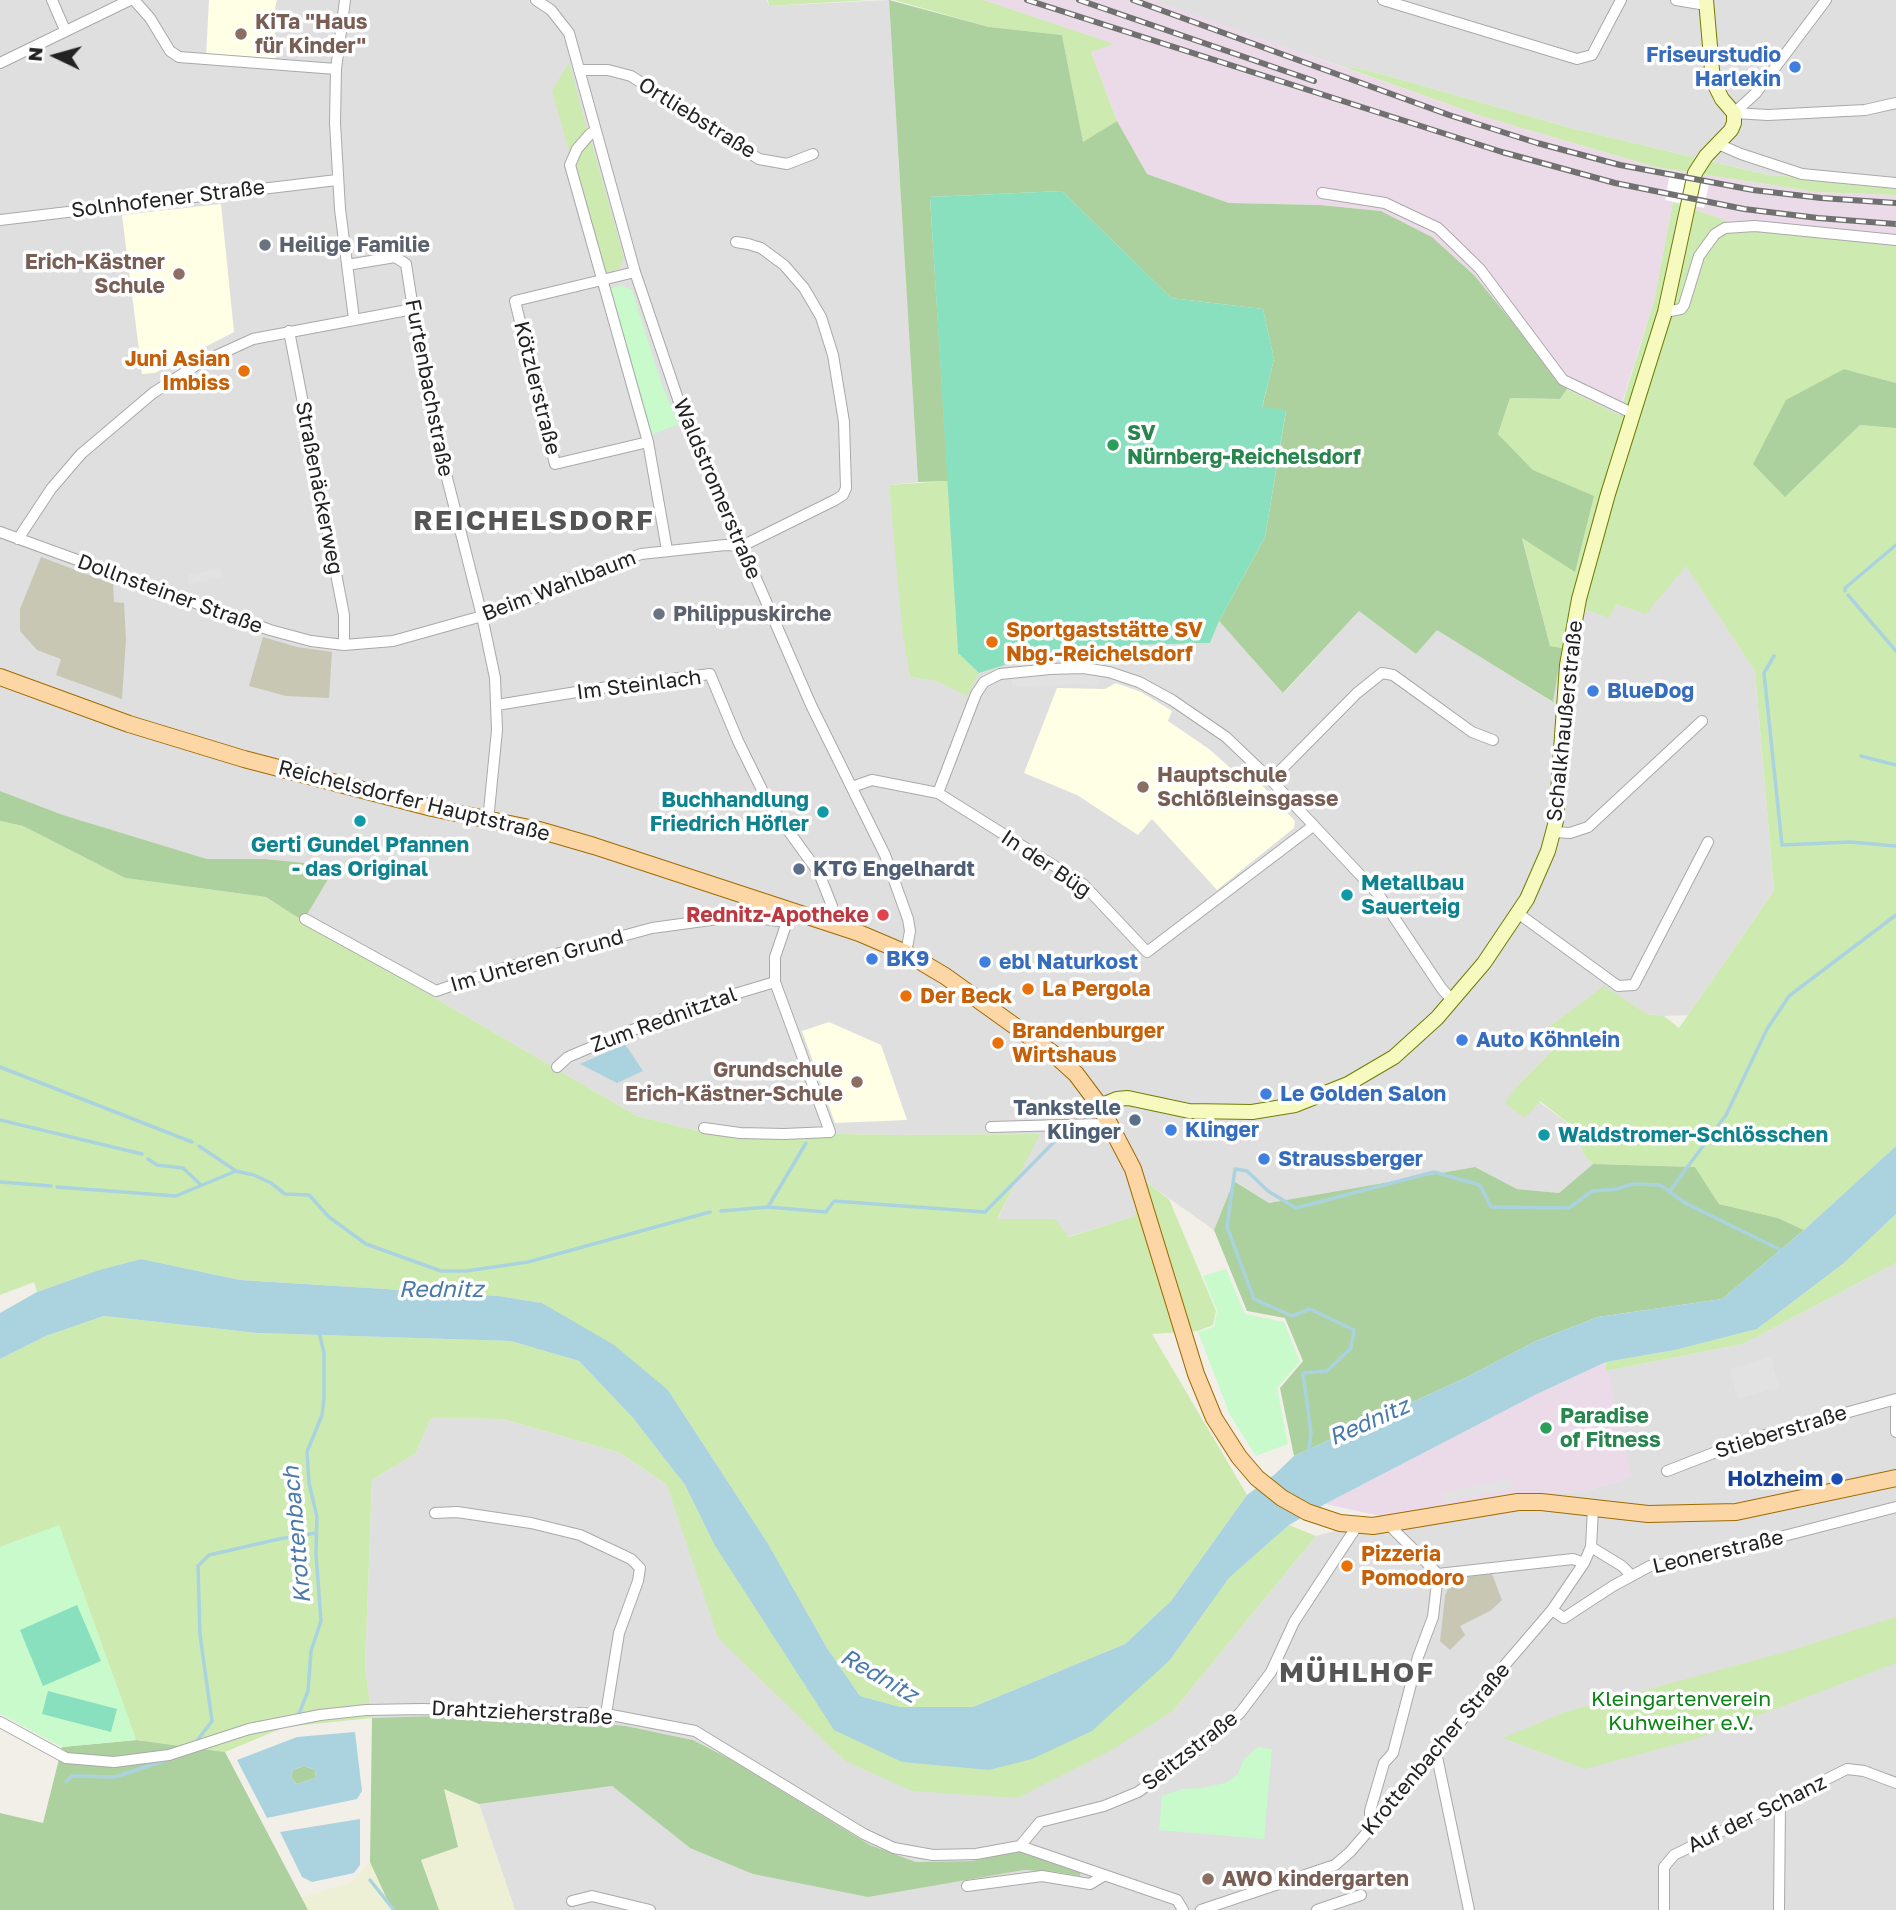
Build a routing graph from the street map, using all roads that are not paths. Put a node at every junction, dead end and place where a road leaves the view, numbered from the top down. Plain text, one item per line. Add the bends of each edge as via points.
1 (52, 0) edge
2 (132, 0) edge
3 (345, 0) edge
4 (536, 0) edge
5 (1383, 0) edge
6 (1621, 0) edge
7 (1676, 0) edge
8 (1826, 0) edge
9 (1706, 2) edge
10 (552, 5) edge
11 (65, 30) junction
12 (0, 63) edge
13 (336, 69) junction
14 (579, 70) junction
15 (1896, 103) edge
16 (1734, 113) junction
17 (596, 131) junction
18 (1718, 144) junction
19 (813, 154) dead end
20 (337, 180) junction
21 (1896, 183) edge
22 (1322, 193) dead end
23 (0, 220) edge
24 (1896, 240) edge
25 (736, 242) dead end
26 (347, 265) junction
27 (635, 272) junction
28 (602, 281) junction
29 (413, 309) junction
30 (1665, 312) junction
31 (354, 319) junction
32 (289, 331) junction
33 (1634, 414) junction
34 (648, 442) junction
35 (0, 532) edge
36 (18, 539) junction
37 (742, 546) junction
38 (667, 551) junction
39 (482, 616) junction
40 (344, 645) junction
41 (0, 677) edge
42 (497, 705) junction
43 (1702, 720) dead end
44 (1493, 740) dead end
45 (1271, 780) junction
46 (852, 787) junction
47 (938, 793) junction
48 (488, 821) junction
49 (1313, 826) junction
50 (1554, 832) junction
51 (1708, 842) dead end
52 (1519, 914) junction
53 (789, 916) junction
54 (305, 919) dead end
55 (830, 922) junction
56 (906, 953) junction
57 (775, 982) junction
58 (1453, 1001) junction
59 (557, 1067) dead end
60 (1105, 1113) junction
61 (991, 1127) dead end
62 (704, 1128) dead end
63 (1896, 1399) edge
64 (1896, 1408) edge
65 (1896, 1432) edge
66 (1667, 1471) dead end
67 (1896, 1478) edge
68 (1896, 1507) edge
69 (1592, 1508) junction
70 (436, 1513) dead end
71 (1389, 1525) junction
72 (1357, 1526) junction
73 (1591, 1548) junction
74 (1584, 1563) junction
75 (1438, 1574) junction
76 (1632, 1576) junction
77 (1552, 1609) junction
78 (606, 1714) junction
79 (0, 1722) edge
80 (1436, 1752) junction
81 (1896, 1783) edge
82 (1780, 1803) junction
83 (1370, 1828) junction
84 (1020, 1846) junction
85 (1105, 1875) junction
86 (967, 1886) dead end
87 (1361, 1895) dead end
88 (572, 1901) dead end
89 (1220, 1907) edge
90 (650, 1910) edge
91 (1183, 1910) edge
92 (1201, 1910) edge
93 (1317, 1910) edge
94 (1469, 1910) edge
95 (1664, 1910) edge
96 (1779, 1910) edge

1 - 11 street
2 - 11 street
2 - 13 street via 179,57
3 - 13 street
4 - 10 street, Waldstromerstraße
5 - 6 street via 1577,59 1592,55
7 - 9 street
8 - 16 street, Schalkhaußerstraße via 1756,93
9 - 16 main road via 1713,80
10 - 14 street, Waldstromerstraße via 569,33
11 - 12 street
13 - 20 street
14 - 17 street, Waldstromerstraße
14 - 19 street, Ortliebstraße via 631,76 759,159 786,164
15 - 16 street via 1851,111
16 - 18 main road, Schalkhaußerstraße via 1731,130
17 - 27 street, Waldstromerstraße
17 - 28 street, Waldstromerstraße via 570,164
18 - 21 street via 1802,174
18 - 30 main road, Schalkhaußerstraße via 1695,173
20 - 23 street, Solnhofener Straße
20 - 26 street
22 - 33 street via 1385,203 1438,228 1480,269 1563,380
24 - 30 street via 1755,226 1725,228 1699,256 1684,305
25 - 37 street, Beim Wahlbaum via 761,248 784,265 821,317 833,355 844,422 846,488 835,500
26 - 29 street, Furtenbachstraße via 395,257 406,264
26 - 31 street
27 - 28 street, Kötzlerstraße
27 - 37 street, Waldstromerstraße via 678,399
28 - 34 street, Waldstromerstraße
28 - 34 street, Kötzlerstraße via 515,301 555,464
29 - 31 street
29 - 39 street, Furtenbachstraße via 430,411
30 - 33 main road, Schalkhaußerstraße
31 - 32 street
32 - 36 street via 253,339 219,354 153,393 81,454
32 - 40 street, Straßenäckerweg via 344,615
33 - 50 main road, Schalkhaußerstraße via 1573,622
34 - 38 street, Waldstromerstraße
35 - 36 street, Dollnsteiner Straße
36 - 40 street, Dollnsteiner Straße via 270,630
37 - 38 street, Beim Wahlbaum
37 - 46 street, Waldstromerstraße
38 - 39 street, Beim Wahlbaum via 641,554 518,606
39 - 40 street, Beim Wahlbaum via 393,640
39 - 42 street, Furtenbachstraße
41 - 48 main road, Reichelsdorfer Hauptstraße via 184,742
42 - 48 street, Furtenbachstraße
42 - 55 street, Im Steinlach via 710,674 769,804 820,873 832,906
43 - 50 street via 1588,827
44 - 45 street via 1472,732 1393,675 1381,673
45 - 47 street via 1226,737 1139,682 1109,672 1049,668 1000,674 984,681
45 - 49 street
46 - 47 street, In der Büg via 872,780
46 - 56 street, Waldstromerstraße via 885,855 908,919
47 - 49 street, In der Büg via 1083,884 1147,953
48 - 53 main road, Reichelsdorfer Hauptstraße via 568,838
49 - 58 street via 1379,895
50 - 52 main road, Schalkhaußerstraße
51 - 52 street via 1634,985 1618,986
52 - 58 main road, Schalkhaußerstraße
53 - 54 street, Im Unteren Grund via 740,916 652,928 436,991
53 - 55 main road, Reichelsdorfer Hauptstraße
53 - 57 street via 775,957
55 - 56 main road, Reichelsdorfer Hauptstraße
56 - 60 main road, Reichelsdorfer Hauptstraße via 958,984 1055,1055
57 - 59 street, Zum Rednitztal via 627,1032 568,1056
57 - 62 street via 830,1132 773,1134
58 - 60 main road, Schalkhaußerstraße via 1385,1063 1295,1105 1252,1112 1189,1111 1128,1098 1117,1099
60 - 61 street via 1100,1124
60 - 72 main road, Reichelsdorfer Hauptstraße via 1133,1169 1207,1401 1227,1441 1257,1478 1282,1498 1307,1512
63 - 66 street, Stieberstraße via 1747,1440
64 - 65 street
67 - 69 main road via 1736,1512 1647,1514
68 - 76 street, Leonerstraße via 1650,1566
69 - 71 main road via 1518,1502
69 - 73 street, Krottenbacher Straße
70 - 78 street via 531,1523 580,1535 631,1559 640,1568 620,1633
71 - 72 main road
71 - 75 street
72 - 84 street, Seitzstraße via 1294,1622 1271,1672 1240,1713 1138,1792 1040,1822
73 - 74 street, Krottenbacher Straße
73 - 76 street
74 - 75 street via 1573,1559
74 - 77 street, Krottenbacher Straße
75 - 83 street via 1433,1617 1393,1753 1384,1763 1370,1811
76 - 77 street, Leonerstraße via 1563,1618
77 - 80 street, Krottenbacher Straße
78 - 79 street, Drahtzieherstraße via 366,1710 249,1729 169,1755 114,1762 66,1758
78 - 84 street, Drahtzieherstraße via 695,1731 894,1848 933,1855
80 - 83 street, Krottenbacher Straße
80 - 94 street
81 - 82 street, Auf der Schanz via 1847,1769
82 - 95 street, Auf der Schanz via 1674,1855 1664,1867
82 - 96 street
83 - 89 street, Krottenbacher Straße via 1335,1865
84 - 85 street, Drahtzieherstraße
85 - 86 street, Drahtzieherstraße via 1090,1884 1042,1876
85 - 91 street, Drahtzieherstraße via 1177,1900
87 - 93 street
88 - 90 street via 592,1896
89 - 92 street, Krottenbacher Straße

